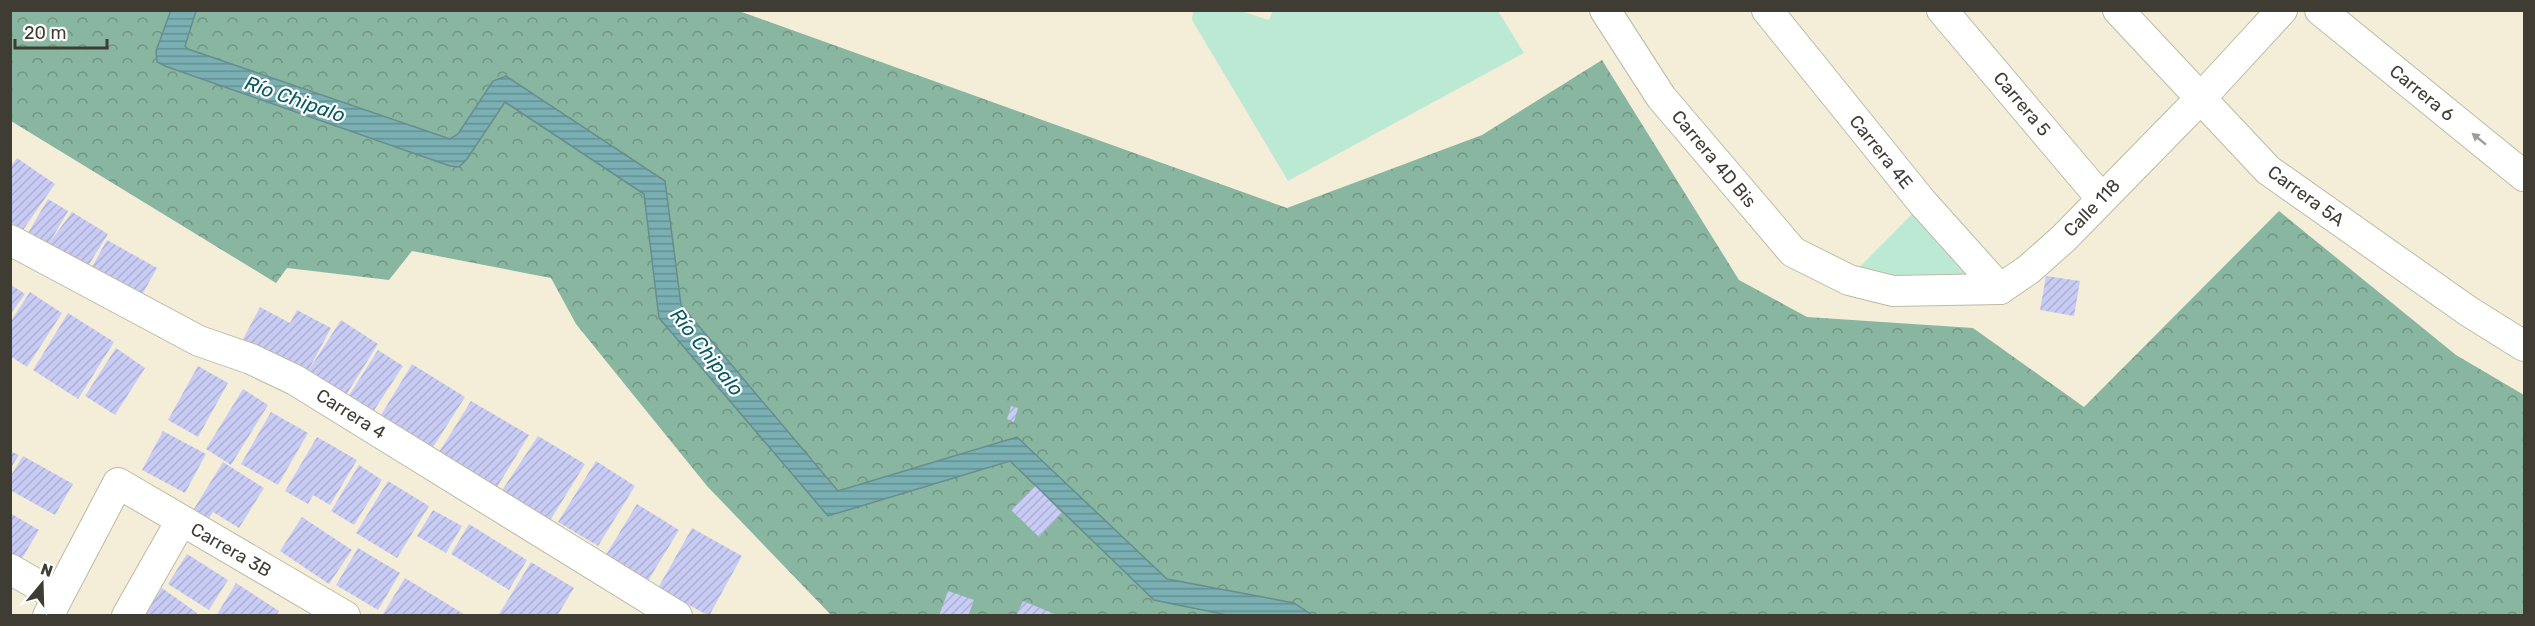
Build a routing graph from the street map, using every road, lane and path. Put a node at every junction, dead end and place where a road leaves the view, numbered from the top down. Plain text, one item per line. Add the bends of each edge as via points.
1 (1605, 10) edge
2 (1767, 10) edge
3 (1942, 10) edge
4 (2118, 10) edge
5 (2282, 10) edge
6 (2320, 10) edge
7 (2200, 99) junction
8 (2524, 176) edge
9 (2101, 198) junction
10 (10, 240) edge
11 (2000, 289) junction
12 (2524, 346) edge
13 (181, 521) junction
14 (10, 569) edge
15 (52, 606) edge
16 (127, 615) edge
17 (345, 615) edge
18 (677, 615) edge

1 - 11 street, Carrera 4D Bis via 1661,97 1793,252 1849,280 1893,291
2 - 11 street, Carrera 4E via 1922,202
3 - 9 street, Carrera 5
4 - 7 street, Carrera 5A
5 - 7 street, Calle 118
8 -> 6 street, Carrera 6
7 - 9 street, Calle 118
7 - 12 street, Carrera 5A via 2268,170
9 - 11 street, Calle 118 via 2028,270
10 - 18 street, Carrera 4 via 199,341 296,380
13 - 15 street, Carrera 3B via 118,483
13 - 16 street
13 - 17 street, Carrera 3B
14 - 15 street

